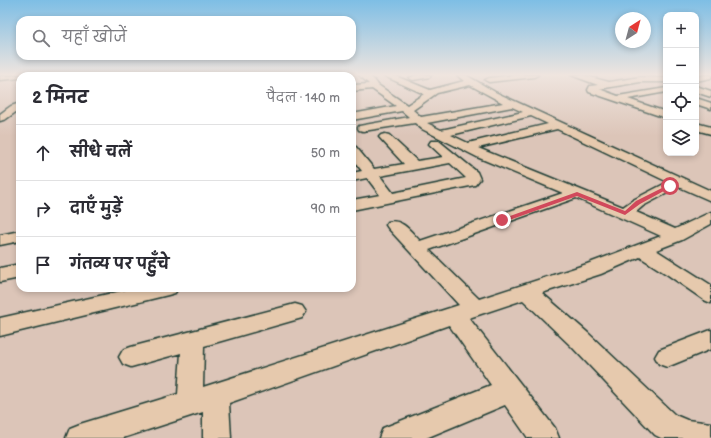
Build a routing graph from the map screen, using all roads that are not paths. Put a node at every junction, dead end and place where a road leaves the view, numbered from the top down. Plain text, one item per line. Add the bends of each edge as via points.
1 (386, 95) edge
2 (427, 95) edge
3 (497, 95) edge
4 (609, 95) edge
5 (634, 95) edge
6 (617, 98) junction
7 (699, 103) edge
8 (513, 104) junction
9 (16, 105) edge
10 (663, 105) edge
11 (711, 106) edge
12 (644, 108) junction
13 (533, 113) junction
14 (663, 114) edge
15 (411, 115) junction
16 (356, 116) edge
17 (0, 118) edge
18 (559, 125) junction
19 (699, 127) edge
20 (363, 128) dead end
21 (711, 131) edge
22 (384, 137) dead end
23 (438, 139) junction
24 (466, 147) junction
25 (356, 155) edge
26 (452, 159) junction
27 (414, 166) junction
28 (370, 173) junction
29 (356, 176) edge
30 (670, 186) dead end
31 (577, 194) junction
32 (711, 196) edge
33 (390, 198) junction
34 (356, 205) edge
35 (625, 213) junction
36 (711, 217) edge
37 (394, 225) dead end
38 (676, 236) junction
39 (16, 237) edge
40 (0, 240) edge
41 (417, 248) junction
42 (642, 250) junction
43 (16, 272) edge
44 (0, 275) edge
45 (526, 291) junction
46 (151, 292) edge
47 (711, 295) edge
48 (464, 311) junction
49 (295, 312) dead end
50 (0, 327) edge
51 (711, 339) edge
52 (193, 340) junction
53 (131, 357) dead end
54 (667, 357) dead end
55 (510, 390) junction
56 (216, 395) junction
57 (190, 403) junction
58 (111, 433) edge
59 (711, 437) edge
60 (80, 438) edge
61 (217, 438) edge
62 (393, 438) edge
63 (545, 438) edge

1 - 15 street
2 - 15 street
3 - 8 street
4 - 6 street
5 - 6 street
6 - 12 street
7 - 11 street
8 - 13 street
8 - 15 street
9 - 17 street
10 - 12 street
12 - 14 street
13 - 18 street
13 - 23 street
15 - 16 street
15 - 20 street
15 - 23 street
18 - 24 street
18 - 32 street
19 - 21 street
22 - 27 street
23 - 24 street
23 - 26 street
24 - 31 street
25 - 28 street
26 - 27 street
26 - 33 street via 472,176 470,182
27 - 28 street
28 - 29 street
28 - 33 street
30 - 35 street
31 - 35 street
31 - 41 street
33 - 34 street
35 - 38 street
36 - 38 street
37 - 41 street
38 - 42 street
39 - 40 street
41 - 48 street
42 - 45 street
42 - 47 street
43 - 44 street
45 - 48 street
45 - 59 street via 558,317 665,425 688,436
46 - 50 street
48 - 55 street
48 - 56 street
49 - 52 street
51 - 54 street
52 - 53 street
52 - 57 street
55 - 62 street
55 - 63 street
56 - 57 street
56 - 61 street
57 - 58 street
58 - 60 street

